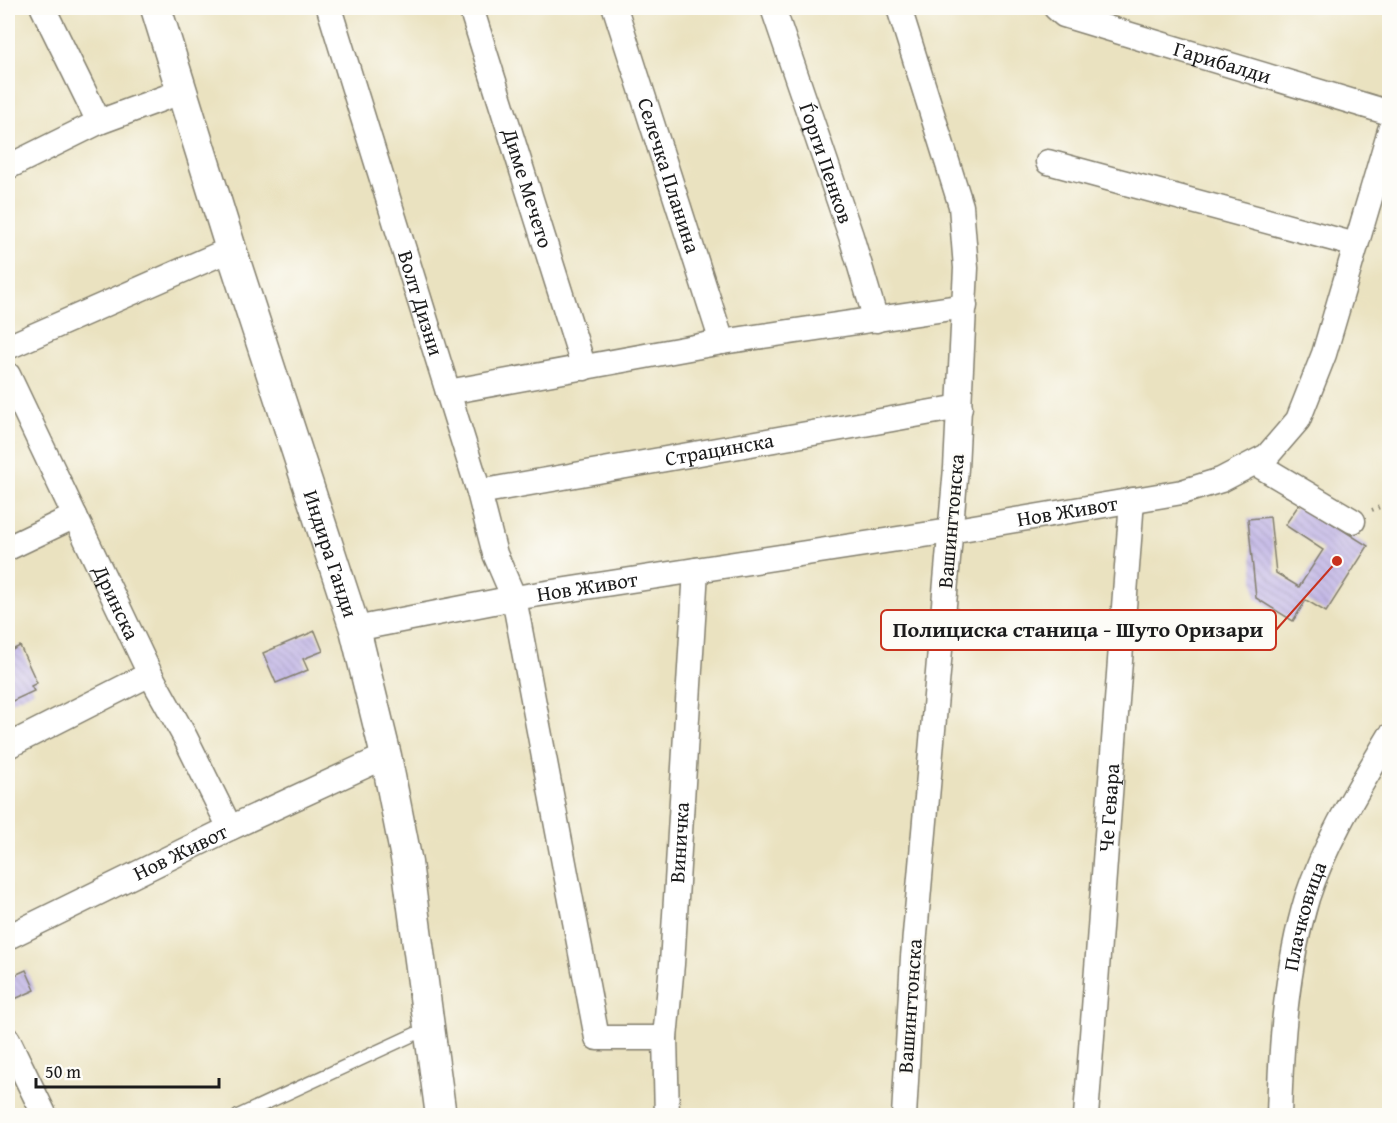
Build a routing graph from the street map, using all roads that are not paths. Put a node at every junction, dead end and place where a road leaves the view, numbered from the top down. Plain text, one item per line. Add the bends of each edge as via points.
1 (43, 8) edge
2 (156, 8) edge
3 (329, 8) edge
4 (471, 8) edge
5 (615, 8) edge
6 (773, 8) edge
7 (899, 8) edge
8 (1056, 8) edge
9 (183, 91) junction
10 (1389, 113) edge
11 (99, 122) junction
12 (1389, 130) edge
13 (1048, 162) dead end
14 (8, 167) edge
15 (1356, 245) junction
16 (231, 249) junction
17 (965, 306) junction
18 (876, 320) junction
19 (722, 342) junction
20 (8, 347) edge
21 (584, 368) junction
22 (8, 375) edge
23 (448, 392) junction
24 (960, 407) junction
25 (1255, 463) junction
26 (479, 492) junction
27 (1132, 500) junction
28 (75, 516) junction
29 (1353, 521) dead end
30 (950, 531) junction
31 (8, 548) edge
32 (696, 570) junction
33 (514, 598) junction
34 (355, 629) junction
35 (150, 674) junction
36 (1389, 736) edge
37 (8, 746) edge
38 (386, 756) junction
39 (230, 828) junction
40 (8, 937) edge
41 (430, 1027) junction
42 (665, 1038) junction
43 (8, 1040) edge
44 (45, 1116) edge
45 (238, 1116) edge
46 (441, 1116) edge
47 (667, 1116) edge
48 (904, 1116) edge
49 (1086, 1116) edge
50 (1279, 1116) edge

1 - 11 street
2 - 9 street, Индира Ганди
3 - 23 street, Волт Дизни
4 - 21 street, Диме Мечето
5 - 19 street, Селечка Планина
6 - 18 street, Ѓорги Пенков
7 - 17 street, Вашингтонска via 961,206
8 - 10 street, Гарибалди via 1064,15
9 - 11 street
9 - 16 street, Индира Ганди
11 - 14 street
12 - 15 street, Нов Живот
13 - 15 street
15 - 25 street, Нов Живот via 1324,354 1298,420 1267,456
16 - 20 street
16 - 34 street, Индира Ганди
17 - 18 street
17 - 24 street, Вашингтонска
18 - 19 street
19 - 21 street
21 - 23 street
22 - 28 street, Дринска
23 - 26 street, Волт Дизни
24 - 26 street, Страцинска
24 - 30 street, Вашингтонска
25 - 27 street, Нов Живот via 1221,480 1182,492
25 - 29 street
26 - 33 street, Волт Дизни via 495,555
27 - 30 street, Нов Живот
27 - 49 street, Че Гевара
28 - 31 street
28 - 35 street, Дринска
30 - 32 street, Нов Живот
30 - 48 street, Вашингтонска via 913,957
32 - 33 street, Нов Живот
32 - 42 street, Виничка
33 - 34 street, Нов Живот
33 - 42 street, Нов Живот via 597,1038
34 - 38 street, Индира Ганди
35 - 37 street
35 - 39 street, Дринска
36 - 50 street, Плачковица via 1338,825 1307,899 1285,1013
38 - 39 street, Нов Живот
38 - 41 street, Индира Ганди via 407,863
39 - 40 street, Нов Живот
41 - 45 lane
41 - 46 street, Индира Ганди
42 - 47 street, Виничка
43 - 44 street

